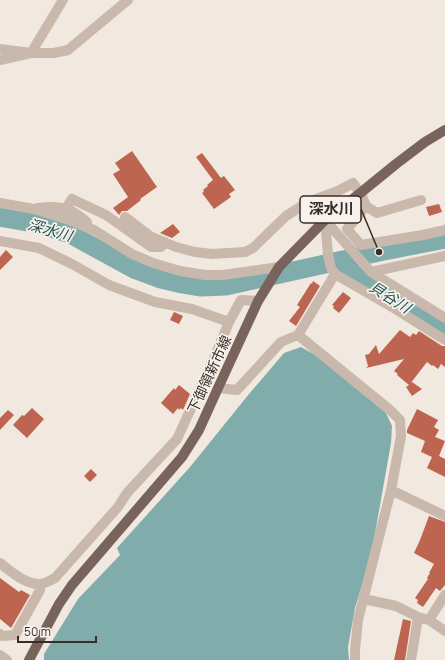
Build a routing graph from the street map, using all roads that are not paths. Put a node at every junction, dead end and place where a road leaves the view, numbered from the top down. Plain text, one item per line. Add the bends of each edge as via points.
1 (63, 0) edge
2 (128, 0) edge
3 (0, 49) edge
4 (31, 53) junction
5 (0, 60) edge
6 (445, 130) edge
7 (361, 194) junction
8 (62, 195) dead end
9 (72, 199) junction
10 (421, 200) dead end
11 (0, 203) edge
12 (366, 206) junction
13 (66, 208) junction
14 (34, 209) junction
15 (125, 217) dead end
16 (325, 220) junction
17 (88, 228) junction
18 (445, 230) edge
19 (0, 241) edge
20 (165, 242) junction
21 (445, 256) edge
22 (279, 267) junction
23 (333, 271) junction
24 (371, 272) junction
25 (258, 302) junction
26 (445, 318) edge
27 (229, 322) junction
28 (298, 335) junction
29 (445, 340) edge
30 (218, 388) junction
31 (390, 490) junction
32 (445, 516) edge
33 (0, 563) edge
34 (41, 584) junction
35 (445, 595) edge
36 (364, 598) junction
37 (418, 617) junction
38 (429, 620) junction
39 (445, 631) edge
40 (0, 634) edge
41 (0, 655) edge
42 (7, 660) edge
43 (29, 660) edge
44 (355, 660) edge
45 (411, 660) edge

1 - 4 street
2 - 4 street via 68,50
3 - 4 street
4 - 5 street
6 - 7 main road, 下御領新市線 via 396,164
7 - 12 street
7 - 16 main road, 下御領新市線
7 - 20 street via 353,183 308,202 286,216 253,248 245,252 195,252
8 - 9 street
9 - 13 street
9 - 20 street via 106,215 151,247 161,247
10 - 12 street via 378,213
11 - 14 street
12 - 18 street via 347,229 361,245
13 - 14 street via 52,206
13 - 17 street via 87,222
14 - 17 street
15 - 20 street via 150,236
16 - 22 main road, 下御領新市線
16 - 23 street via 328,255
16 - 24 street
17 - 22 street via 132,254 180,271 223,275
19 - 27 street via 39,248 116,288 155,302
21 - 24 street
22 - 25 main road, 下御領新市線
23 - 28 street
23 - 29 street
24 - 26 street
25 - 27 street via 241,300
25 - 30 main road, 下御領新市線
27 - 34 street via 177,439 55,578
28 - 30 street via 281,342 237,390
28 - 31 street via 400,420 401,436
30 - 43 main road, 下御領新市線 via 199,430 182,457 72,585
31 - 32 street
31 - 36 street
33 - 34 street via 13,574 29,582
34 - 40 street via 15,635
35 - 38 street
36 - 37 street via 396,606
36 - 44 street via 358,620
37 - 38 street
37 - 45 street
38 - 39 street
41 - 42 street

